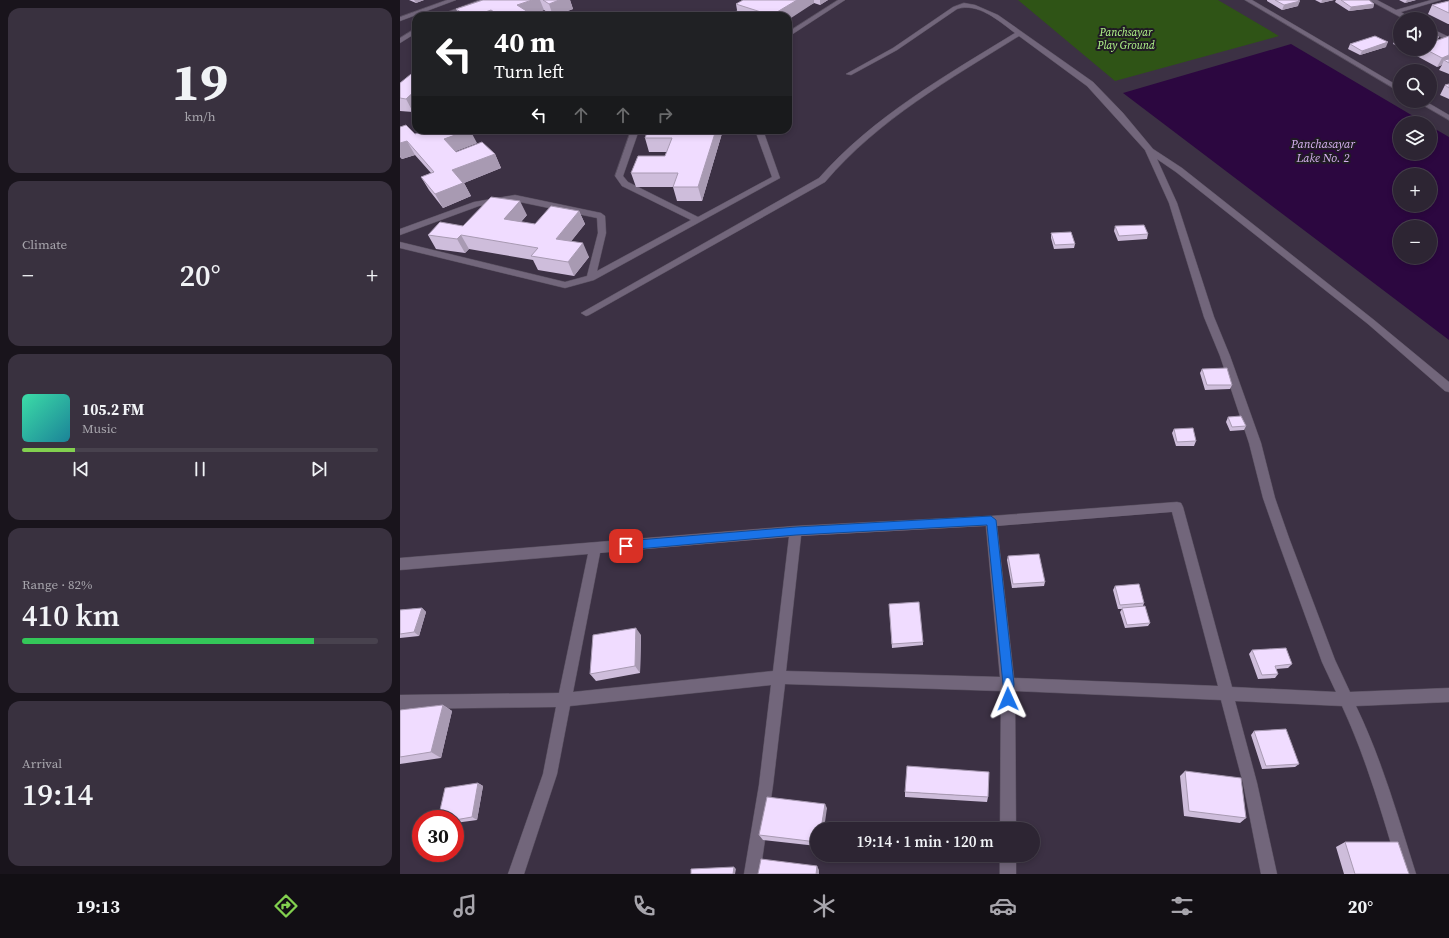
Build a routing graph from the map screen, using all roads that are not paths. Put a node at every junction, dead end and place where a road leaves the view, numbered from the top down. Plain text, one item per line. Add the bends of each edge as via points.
1 (453, 0) edge
2 (485, 0) edge
3 (757, 0) edge
4 (842, 0) edge
5 (1248, 0) edge
6 (1372, 0) edge
7 (1438, 0) edge
8 (420, 12) edge
9 (451, 12) edge
10 (738, 12) edge
11 (1396, 12) joint
12 (412, 15) edge
13 (400, 19) edge
14 (792, 32) edge
15 (412, 33) edge
16 (1019, 33) junction
17 (1437, 33) edge
18 (1449, 39) edge
19 (400, 41) edge
20 (849, 74) dead end
21 (1393, 86) edge
22 (1432, 108) edge
23 (1449, 118) edge
24 (634, 134) edge
25 (760, 134) edge
26 (1149, 149) junction
27 (697, 220) junction
28 (400, 232) edge
29 (400, 245) edge
30 (591, 278) junction
31 (586, 313) dead end
32 (1449, 388) edge
33 (991, 520) junction
34 (796, 531) junction
35 (595, 548) junction
36 (400, 564) edge
37 (779, 677) junction
38 (1008, 684) junction
39 (1226, 694) junction
40 (1449, 695) edge
41 (1347, 699) junction
42 (565, 700) junction
43 (400, 702) edge
44 (1008, 822) edge
45 (1008, 862) edge
46 (516, 874) edge
47 (752, 874) edge
48 (1008, 874) edge
49 (1269, 874) edge
50 (1408, 874) edge

1 - 8 street
2 - 9 street
3 - 10 street
4 - 14 street
5 - 21 street
6 - 11 street
7 - 11 street
12 - 13 street
15 - 19 street
16 - 20 street via 981,8 964,5 955,8 895,49
16 - 26 street via 1090,84
16 - 31 street via 896,112 837,161 822,180
17 - 18 street
22 - 23 street
24 - 27 street via 619,176 625,184
25 - 27 street via 776,178
26 - 32 street via 1371,322
26 - 41 street via 1173,203 1209,317 1255,443 1269,498 1283,538 1330,662
27 - 30 street
28 - 30 street via 477,204 515,198 601,216 602,233
29 - 30 street via 565,285
33 - 34 street
33 - 38 street
33 - 39 street via 1177,507
34 - 35 street
34 - 37 street
35 - 36 street
35 - 42 street
37 - 38 street
37 - 42 street
37 - 47 street
38 - 39 street
38 - 44 street
39 - 41 street
39 - 49 street via 1250,783
40 - 41 street
41 - 50 street via 1383,791
42 - 43 street
42 - 46 street via 550,774
45 - 48 street

